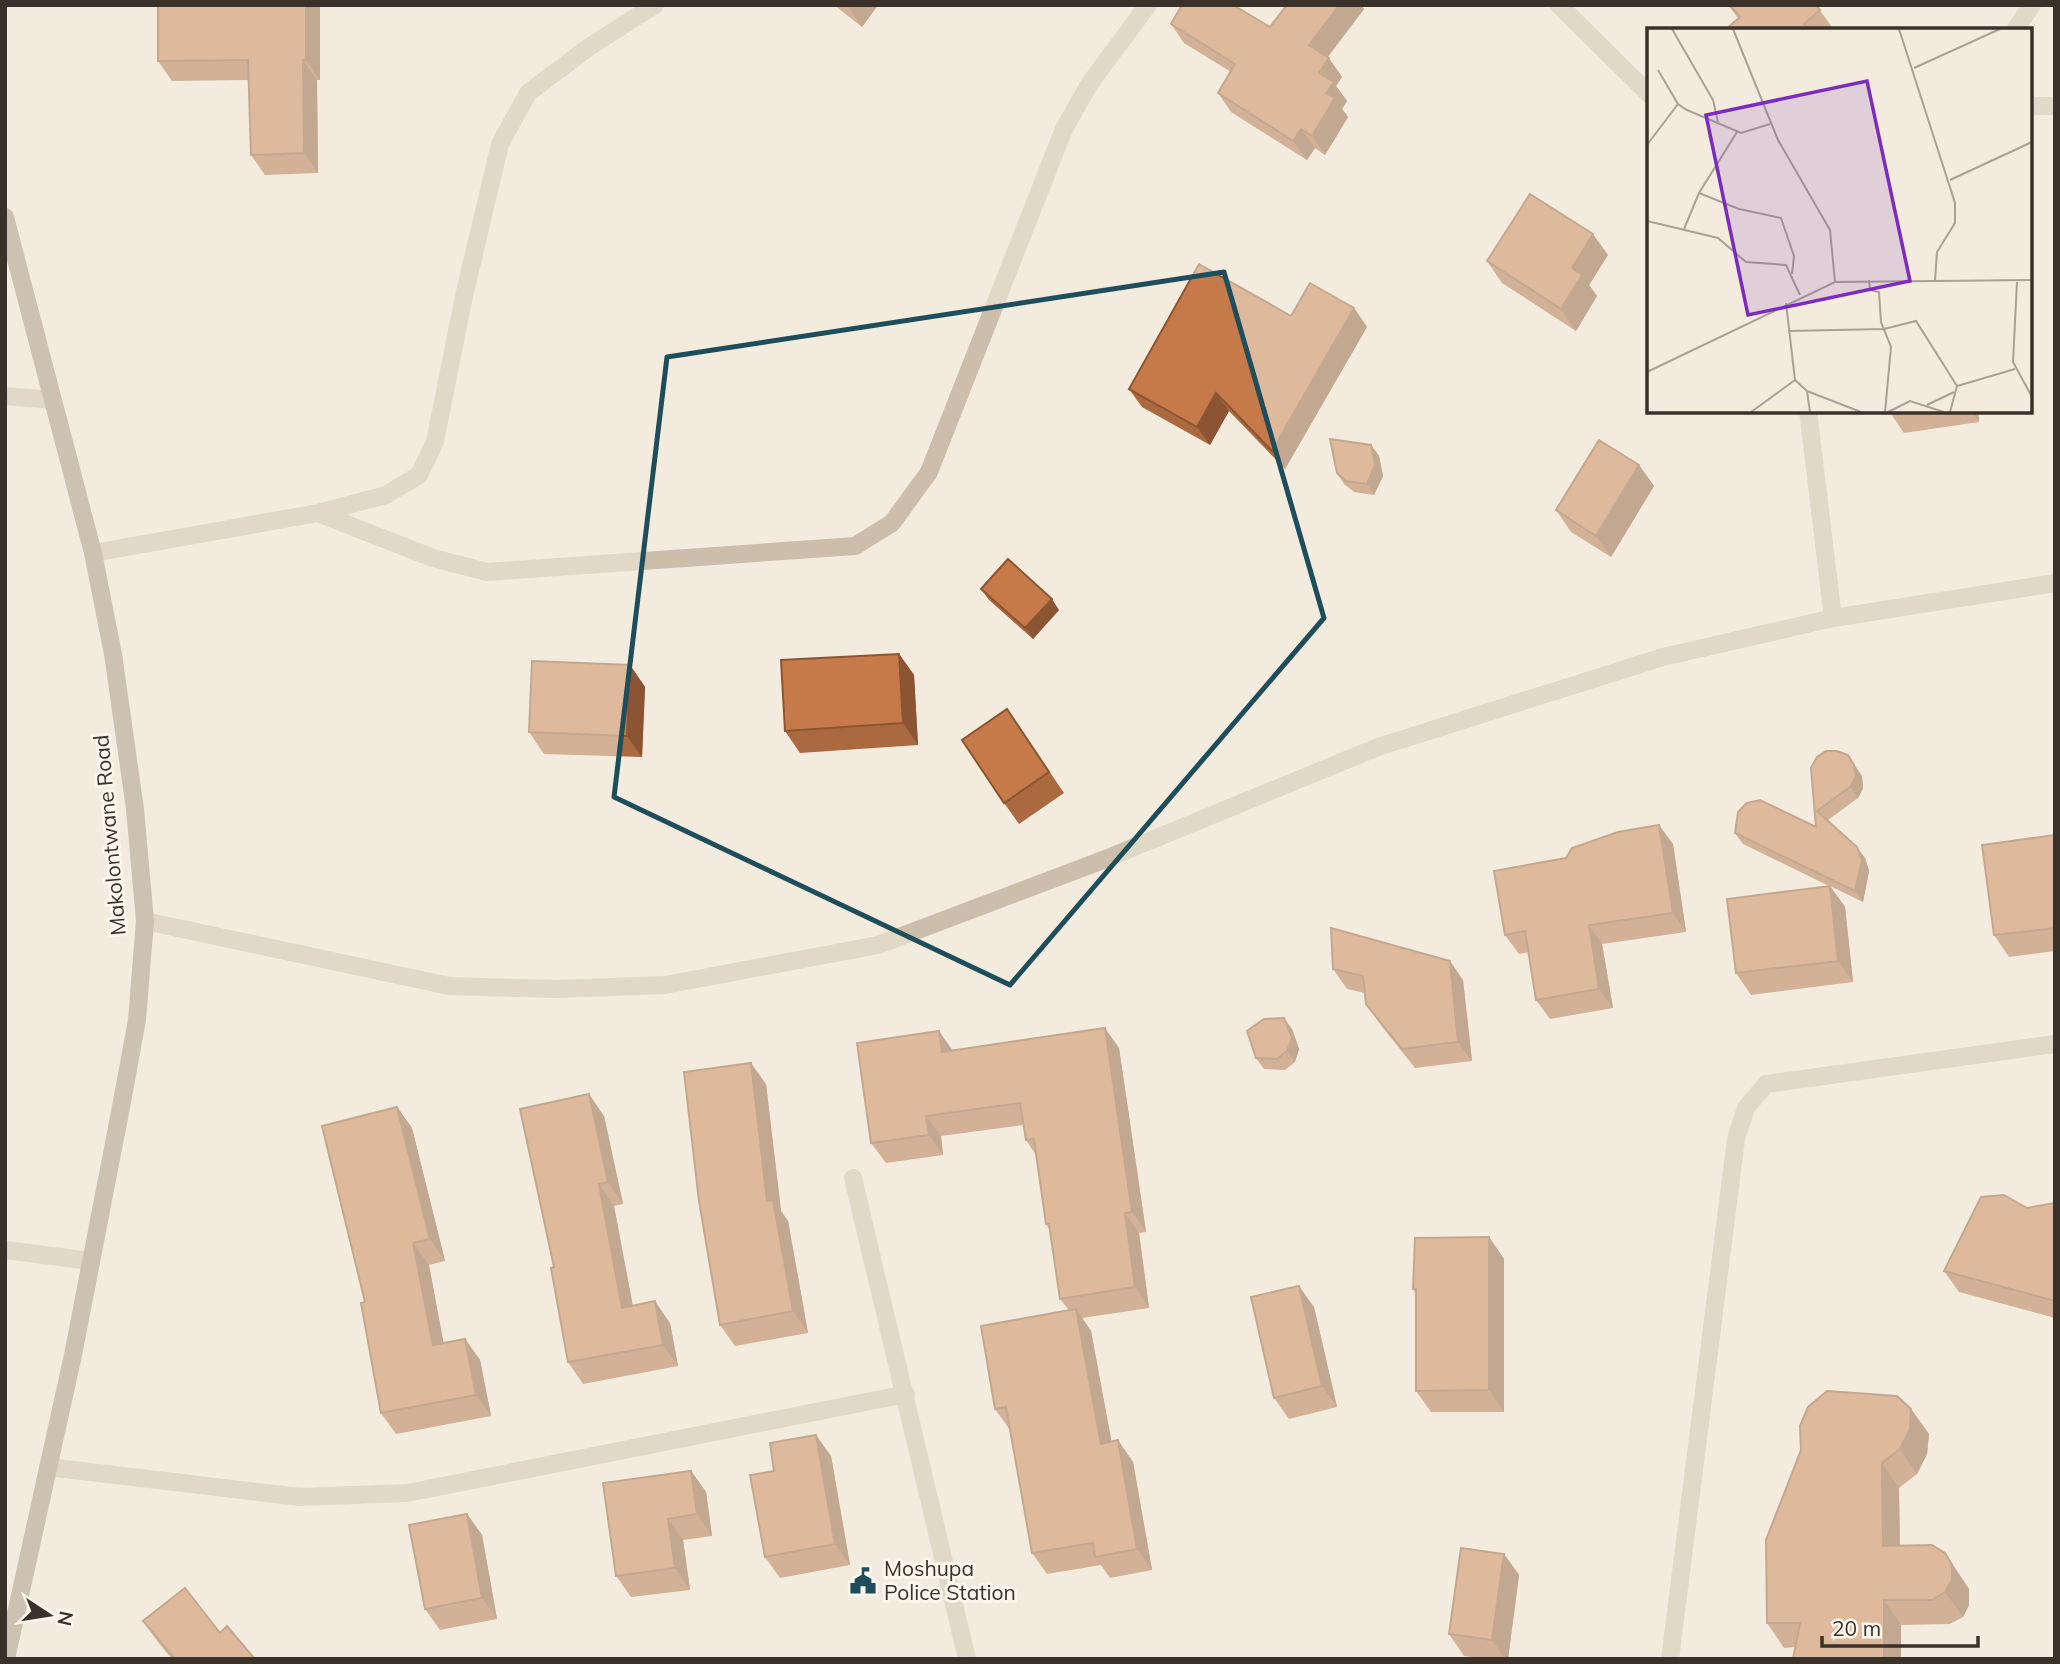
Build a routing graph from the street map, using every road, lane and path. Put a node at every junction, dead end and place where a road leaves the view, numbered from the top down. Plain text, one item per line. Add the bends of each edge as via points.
1 (655, 5) edge
2 (1148, 5) edge
3 (1559, 5) edge
4 (2032, 5) edge
5 (2016, 28) edge
6 (1647, 92) edge
7 (2032, 106) edge
8 (2055, 106) edge
9 (5, 217) edge
10 (5, 396) edge
11 (53, 400) junction
12 (1808, 413) edge
13 (318, 513) junction
14 (93, 553) junction
15 (2055, 583) edge
16 (1833, 618) junction
17 (145, 921) junction
18 (2055, 1044) edge
19 (853, 1178) dead end
20 (5, 1250) edge
21 (92, 1261) junction
22 (906, 1394) junction
23 (48, 1467) junction
24 (6, 1659) edge
25 (967, 1659) edge
26 (1670, 1659) edge

1 - 13 street via 528,93 500,144 435,442 419,475 386,495
2 - 13 street via 1090,83 1064,129 929,472 892,523 855,546 487,572 433,558
3 - 6 street
4 - 5 street
7 - 8 street
9 - 11 main road, Makolontwane Road
10 - 11 street
11 - 14 main road, Makolontwane Road
12 - 16 street
13 - 14 street
14 - 17 main road, Makolontwane Road via 113,654
15 - 16 street
16 - 17 street via 1663,657 1378,747 1103,860 878,945 664,985 449,986
17 - 21 main road, Makolontwane Road via 137,1020
18 - 26 street via 1766,1084 1746,1108 1736,1139
19 - 22 street
20 - 21 street
21 - 23 main road, Makolontwane Road
22 - 23 street via 407,1493 300,1497
22 - 25 street
23 - 24 main road, Makolontwane Road

